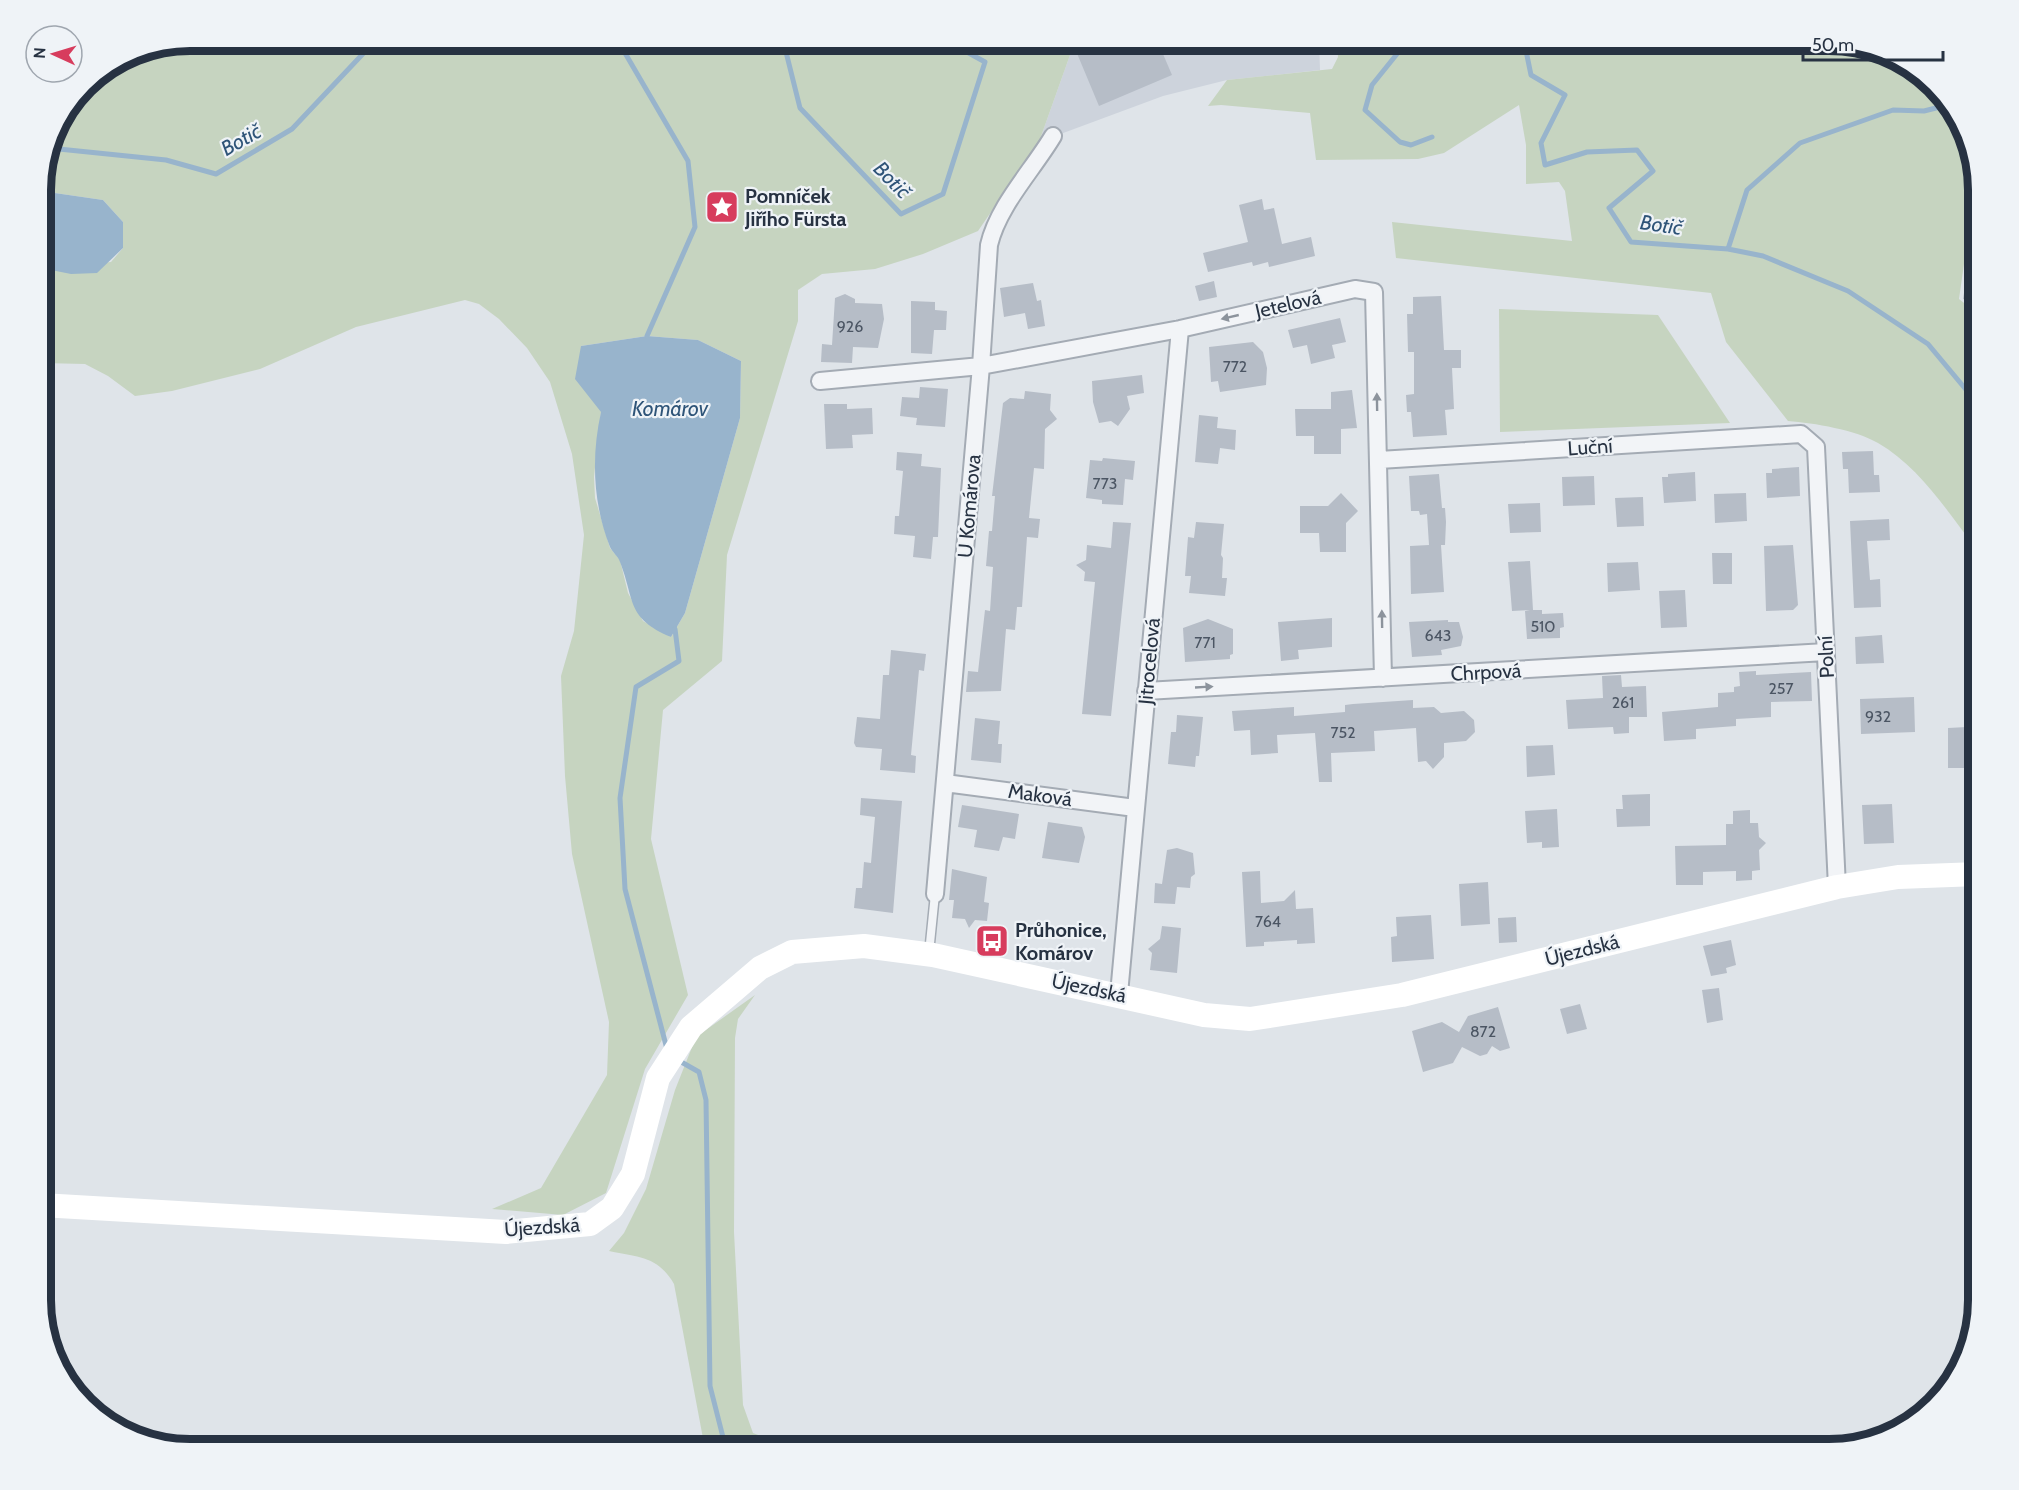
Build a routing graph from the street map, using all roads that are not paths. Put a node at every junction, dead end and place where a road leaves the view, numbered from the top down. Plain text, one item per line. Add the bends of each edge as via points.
1 (1053, 136) dead end
2 (1180, 329) junction
3 (981, 366) junction
4 (820, 381) dead end
5 (1801, 434) joint
6 (1379, 460) junction
7 (1826, 652) junction
8 (1383, 678) junction
9 (1146, 691) junction
10 (945, 783) junction
11 (1135, 808) junction
12 (1968, 874) edge
13 (1837, 887) junction
14 (935, 894) joint
15 (929, 955) junction
16 (1119, 994) junction
17 (51, 1206) edge

1 - 3 street, U Komárova via 992,232
2 - 3 street, Jetelová
6 -> 2 street, Jetelová via 1374,292 1355,289
2 - 9 street, Jitrocelová
3 - 4 street, Jetelová
3 - 10 street, U Komárova
5 - 6 street, Luční
5 - 7 street, Polní via 1816,447
8 -> 6 street, Jetelová
7 - 8 street, Chrpová
7 - 13 street, Polní
9 -> 8 street, Chrpová
9 - 11 street, Jitrocelová
10 - 11 street, Maková
10 - 14 street, U Komárova
11 - 16 street, Jitrocelová
12 - 13 street, Újezdská via 1898,877
13 - 16 street, Újezdská via 1402,995 1250,1019 1204,1015
14 - 15 lane
15 - 16 street, Újezdská
15 - 17 street, Újezdská via 864,946 792,952 760,968 691,1026 658,1078 633,1174 612,1208 590,1224 506,1232

